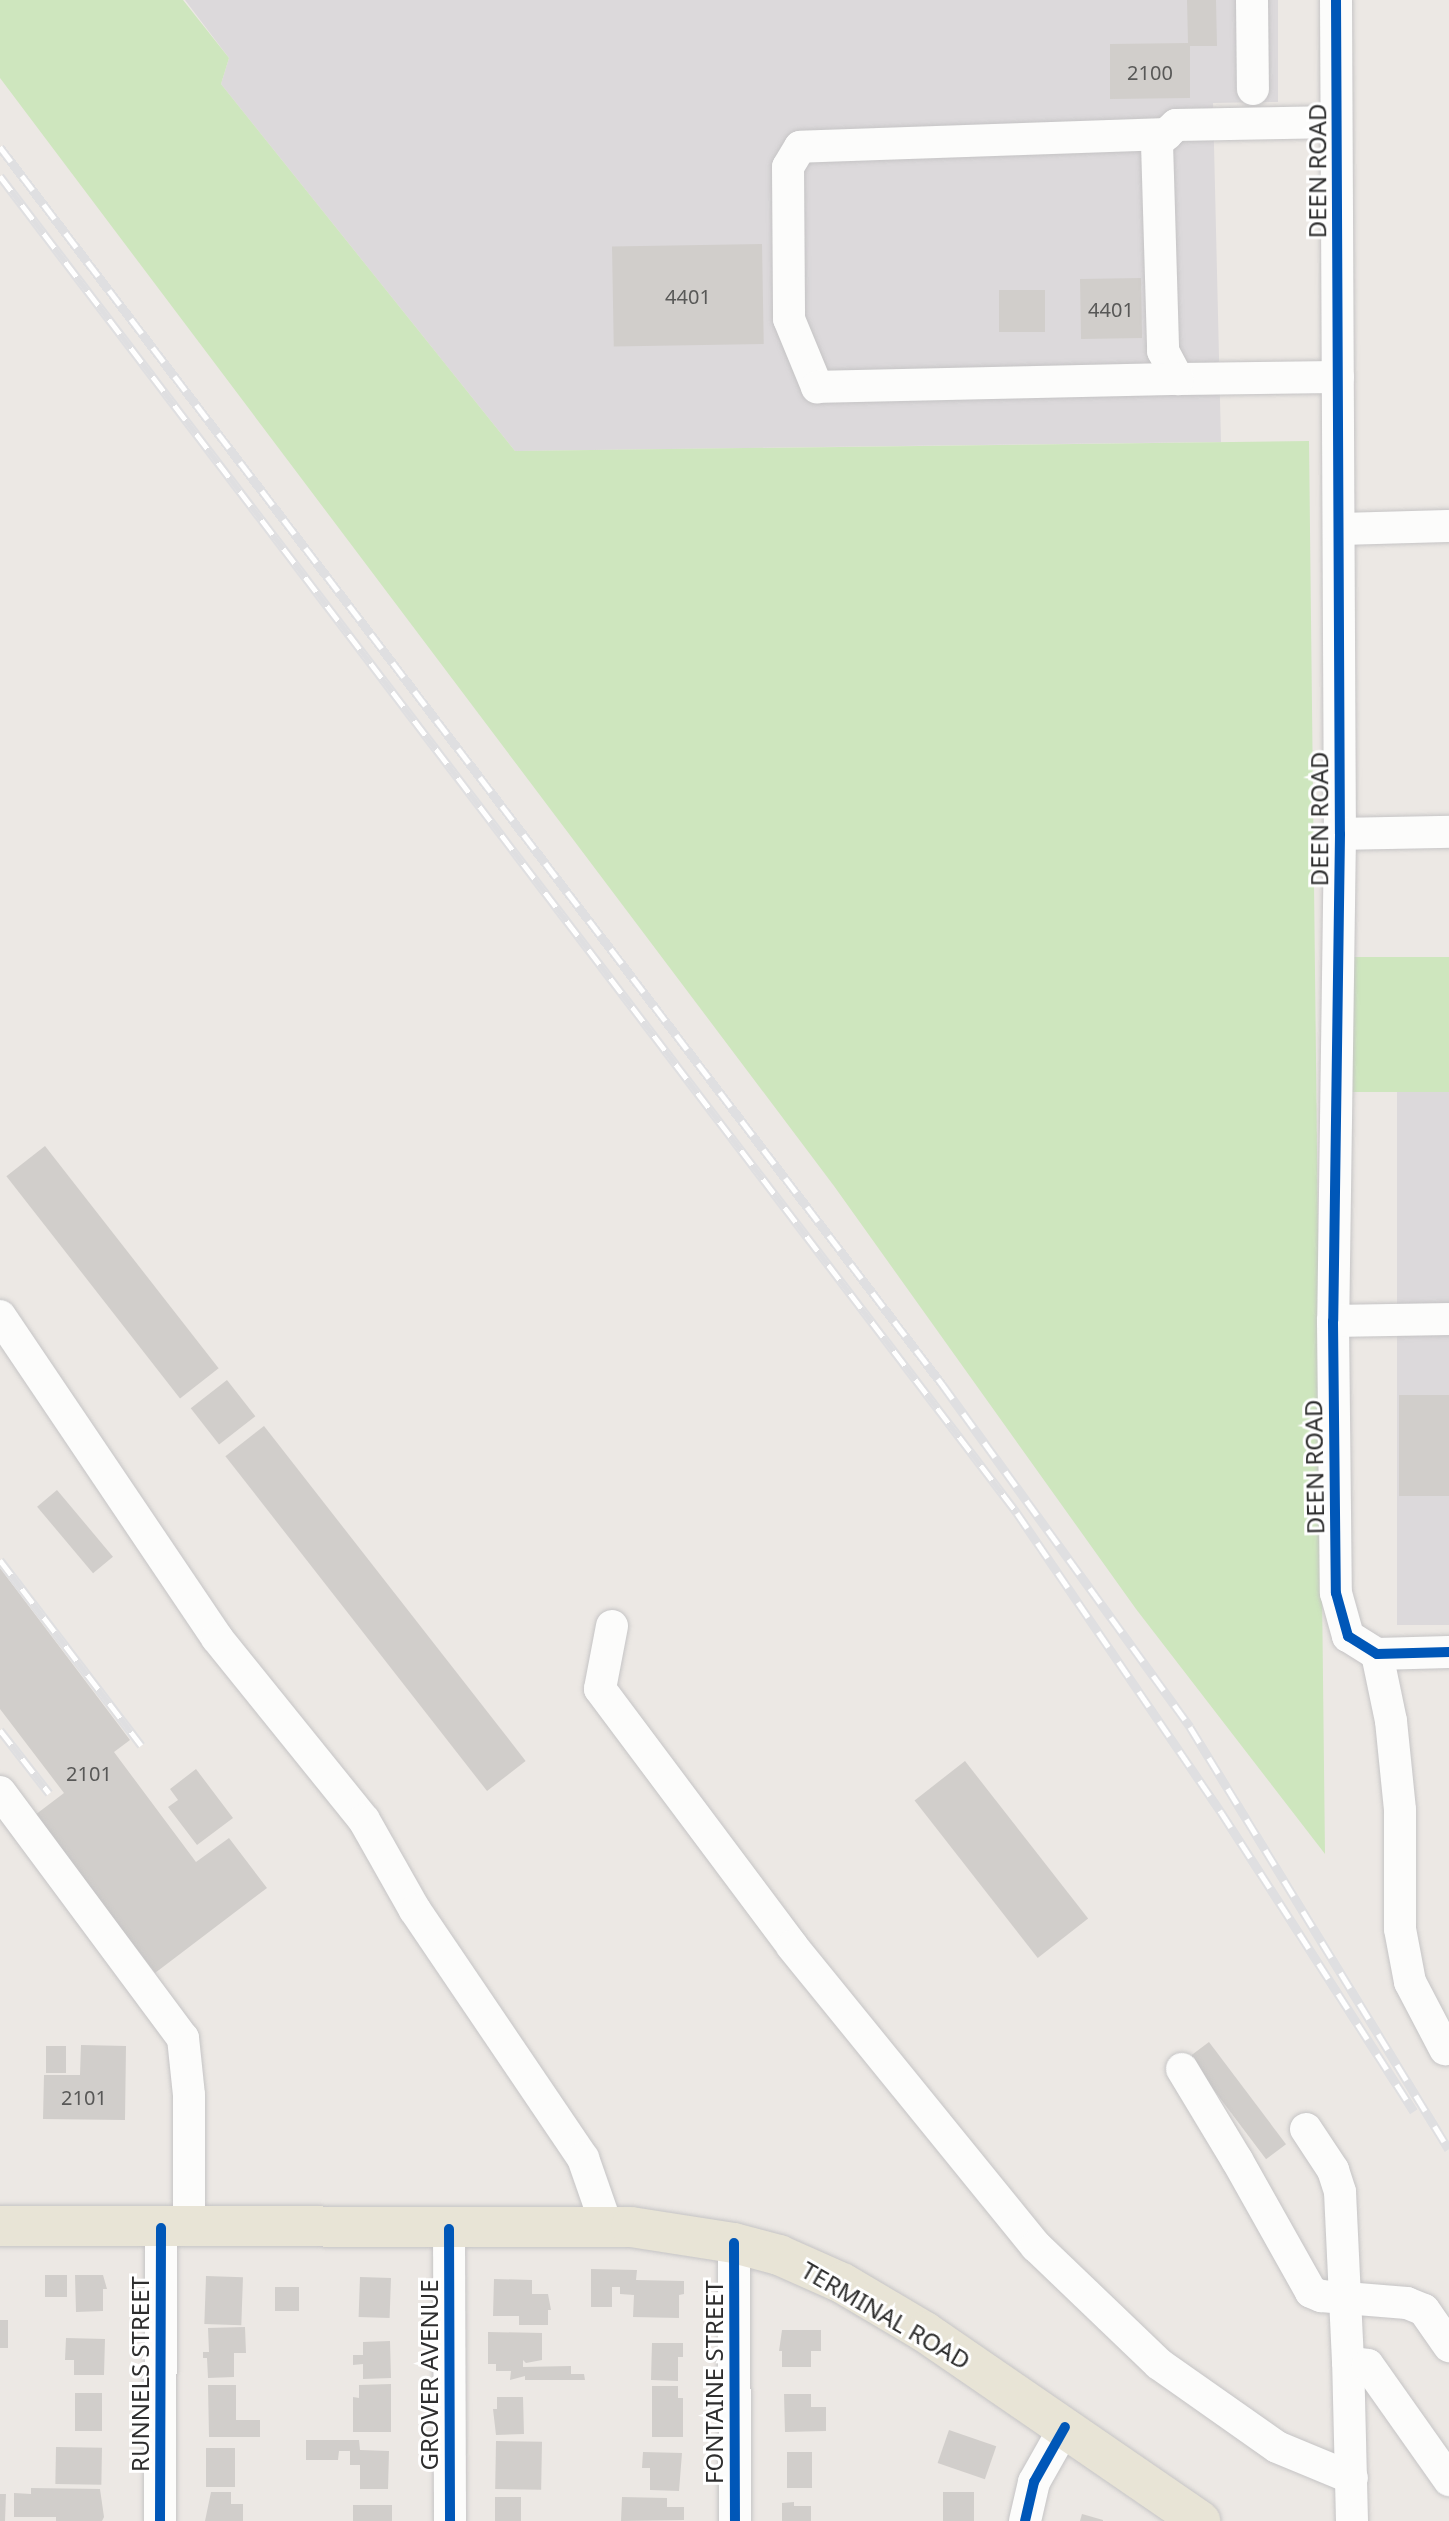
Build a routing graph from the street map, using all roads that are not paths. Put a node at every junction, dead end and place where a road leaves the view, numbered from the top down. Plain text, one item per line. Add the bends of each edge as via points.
1 (1252, 0) edge
2 (1336, 0) edge
3 (1253, 89) dead end
4 (1336, 122) junction
5 (1167, 134) junction
6 (1338, 377) junction
7 (1178, 379) junction
8 (1449, 526) edge
9 (1339, 529) junction
10 (1449, 832) edge
11 (1340, 834) junction
12 (0, 1316) edge
13 (1449, 1319) edge
14 (1333, 1321) junction
15 (612, 1626) dead end
16 (1449, 1652) edge
17 (1377, 1654) junction
18 (0, 1792) edge
19 (1445, 2049) dead end
20 (1182, 2069) dead end
21 (1306, 2129) dead end
22 (0, 2226) edge
23 (607, 2227) junction
24 (175, 2228) junction
25 (449, 2229) junction
26 (734, 2243) junction
27 (1345, 2297) junction
28 (1449, 2346) edge
29 (1348, 2362) junction
30 (1065, 2427) junction
31 (1352, 2478) junction
32 (1449, 2480) edge
33 (160, 2521) edge
34 (450, 2521) edge
35 (735, 2521) edge
36 (1025, 2521) edge
37 (1200, 2521) edge
38 (1352, 2521) edge

1 - 3 street
2 - 4 street, DEEN ROAD
4 - 5 street via 1176,125
4 - 6 street, DEEN ROAD
5 - 7 street via 1157,143 1163,351
5 - 7 street via 800,147 788,167 789,319 817,387
6 - 7 street
6 - 9 street, DEEN ROAD
8 - 9 street
9 - 11 street, DEEN ROAD
10 - 11 street
11 - 14 street, DEEN ROAD
12 - 23 street via 217,1638 364,1820 415,1910 583,2158
13 - 14 street
14 - 17 street, DEEN ROAD via 1336,1593 1348,1636
15 - 31 street via 600,1689 792,1946 1036,2246 1159,2364 1277,2447
16 - 17 street
17 - 19 street via 1391,1721 1400,1810 1400,1929 1410,1982
18 - 24 street, RUNNELS STREET via 183,2038 189,2095
20 - 27 street via 1311,2292
21 - 27 street via 1333,2170 1340,2192
22 - 24 main road, TERMINAL ROAD
23 - 25 main road, TERMINAL ROAD
23 - 26 main road, TERMINAL ROAD
24 - 25 main road, TERMINAL ROAD
24 - 33 street, RUNNELS STREET
25 - 34 street, GROVER AVENUE
26 - 30 main road, TERMINAL ROAD via 779,2255 842,2283
26 - 35 street, FONTAINE STREET
27 - 28 street via 1388,2299 1424,2310
27 - 29 street
29 - 31 street
29 - 32 street via 1368,2365
30 - 36 street via 1034,2482
30 - 37 main road, TERMINAL ROAD
31 - 38 street

